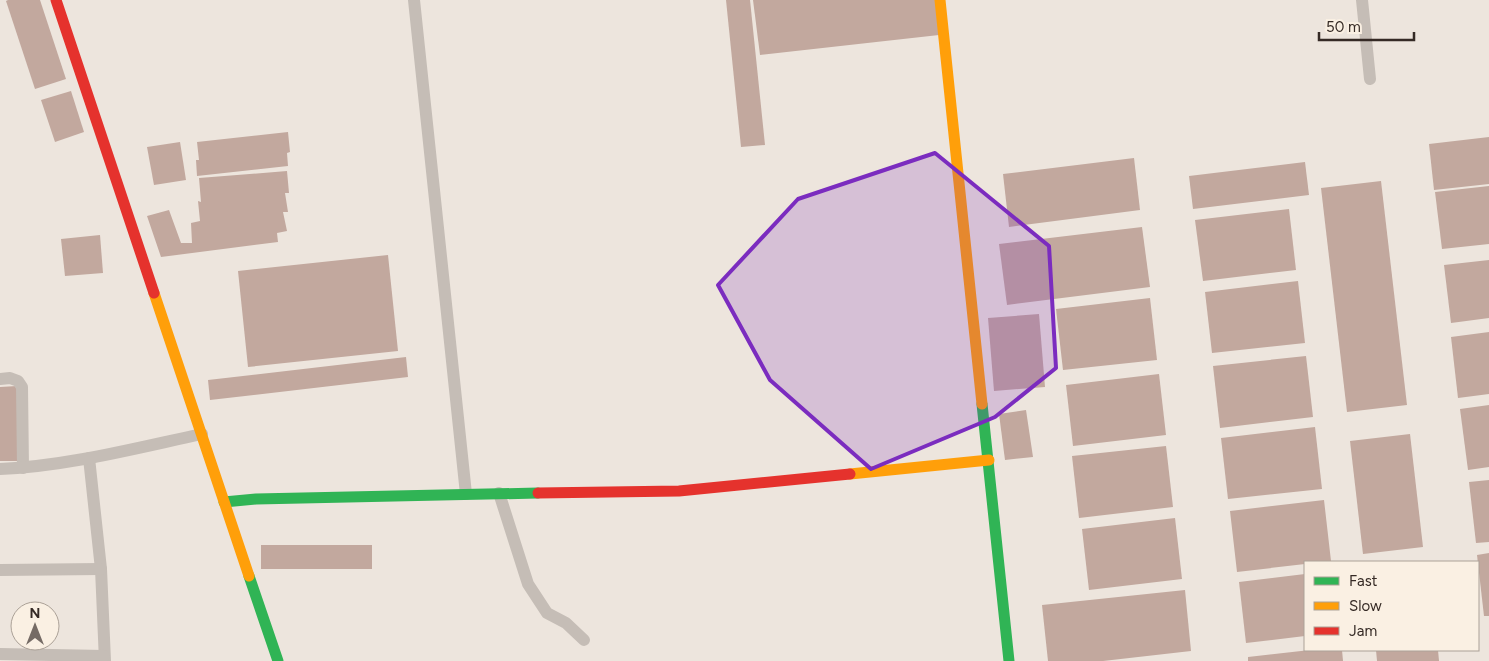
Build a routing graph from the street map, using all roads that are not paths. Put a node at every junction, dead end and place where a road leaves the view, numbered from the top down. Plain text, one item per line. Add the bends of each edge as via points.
1 (56, 0) edge
2 (414, 0) edge
3 (940, 0) edge
4 (1362, 0) edge
5 (1370, 79) dead end
6 (0, 379) edge
7 (202, 434) junction
8 (89, 458) junction
9 (989, 460) junction
10 (22, 468) junction
11 (0, 469) edge
12 (499, 493) junction
13 (466, 494) junction
14 (224, 502) junction
15 (102, 569) junction
16 (0, 570) edge
17 (584, 640) dead end
18 (0, 654) edge
19 (104, 658) edge
20 (278, 661) edge
21 (1009, 661) edge

1 - 7 street
2 - 13 street
3 - 9 street
4 - 5 street
6 - 10 street via 10,378 22,387
7 - 8 street
7 - 14 street
8 - 10 street
8 - 15 street
9 - 12 street via 679,491
9 - 21 street
10 - 11 street
12 - 13 street
12 - 17 street via 528,584 547,613 566,623
13 - 14 street
14 - 20 street
15 - 16 street
15 - 19 street
18 - 19 street

